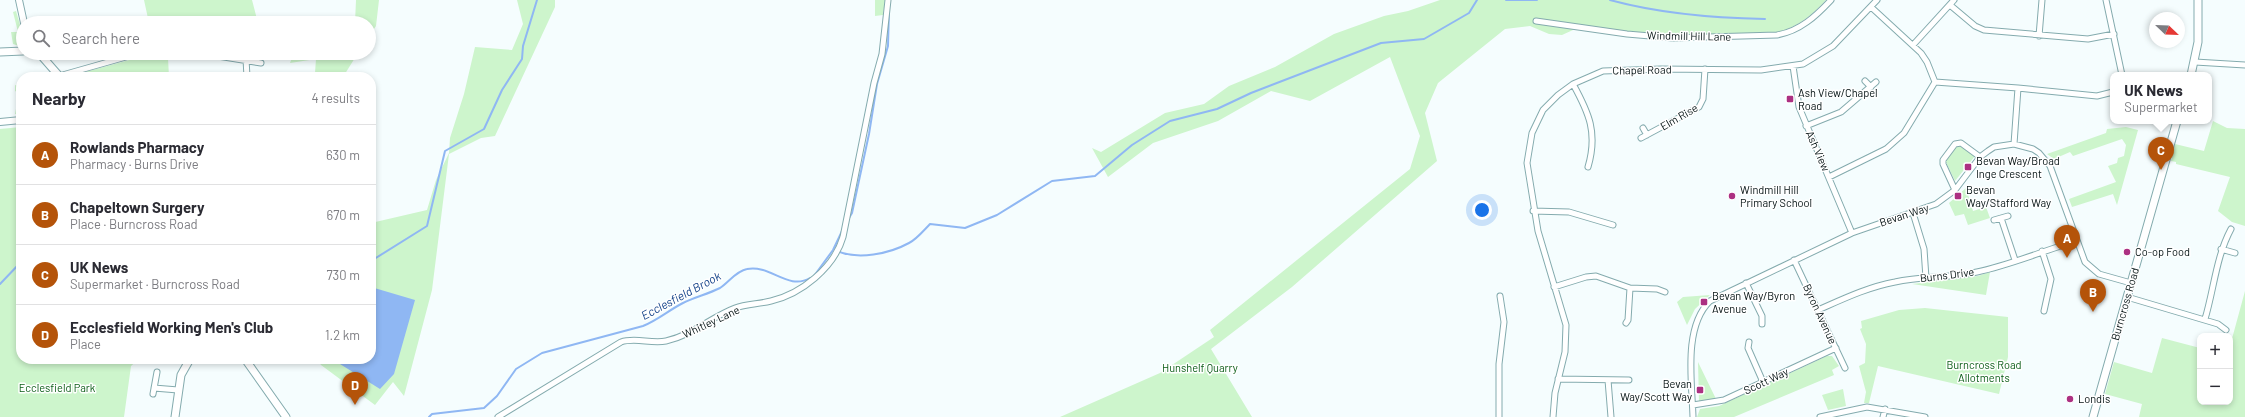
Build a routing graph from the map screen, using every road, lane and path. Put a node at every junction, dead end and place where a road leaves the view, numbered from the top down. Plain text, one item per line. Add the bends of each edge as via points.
1 (18, 0) edge
2 (888, 0) edge
3 (1831, 0) edge
4 (1877, 0) edge
5 (1954, 0) edge
6 (2045, 0) edge
7 (2106, 0) edge
8 (2198, 0) edge
9 (1950, 5) junction
10 (1871, 7) junction
11 (22, 16) edge
12 (1536, 21) dead end
13 (2114, 34) junction
14 (2040, 36) junction
15 (1913, 45) junction
16 (16, 51) edge
17 (0, 52) edge
18 (45, 60) edge
19 (116, 60) edge
20 (246, 60) edge
21 (250, 60) edge
22 (2195, 62) junction
23 (261, 63) dead end
24 (2245, 65) edge
25 (1793, 66) junction
26 (1705, 69) junction
27 (56, 72) edge
28 (74, 72) edge
29 (247, 72) edge
30 (2121, 72) edge
31 (2192, 72) edge
32 (1865, 81) dead end
33 (1876, 82) dead end
34 (1935, 82) junction
35 (1574, 84) junction
36 (1871, 87) junction
37 (2018, 88) junction
38 (2110, 93) edge
39 (16, 120) edge
40 (0, 122) edge
41 (2176, 124) edge
42 (1806, 126) junction
43 (1643, 128) dead end
44 (1647, 134) junction
45 (1641, 138) dead end
46 (2014, 144) junction
47 (1980, 157) junction
48 (1588, 167) dead end
49 (1829, 177) junction
50 (1955, 190) junction
51 (1533, 211) junction
52 (1913, 212) junction
53 (2008, 216) dead end
54 (2001, 218) junction
55 (1994, 220) dead end
56 (1613, 225) dead end
57 (2231, 229) dead end
58 (1852, 233) junction
59 (2076, 241) junction
60 (2221, 249) junction
61 (2042, 251) junction
62 (2235, 253) dead end
63 (1794, 260) junction
64 (2015, 260) junction
65 (1926, 278) junction
66 (1746, 283) junction
67 (2131, 283) junction
68 (1554, 287) junction
69 (1630, 288) junction
70 (1665, 292) dead end
71 (1500, 296) dead end
72 (2127, 297) junction
73 (1818, 310) junction
74 (2044, 312) dead end
75 (2205, 320) junction
76 (1626, 323) dead end
77 (1762, 324) dead end
78 (2226, 330) dead end
79 (1749, 342) dead end
80 (1836, 348) junction
81 (187, 364) edge
82 (249, 364) edge
83 (1845, 368) dead end
84 (157, 372) dead end
85 (1558, 379) junction
86 (1608, 380) junction
87 (1628, 380) dead end
88 (1763, 382) junction
89 (154, 388) junction
90 (178, 390) junction
91 (153, 394) dead end
92 (1693, 406) junction
93 (1885, 409) junction
94 (175, 417) edge
95 (286, 417) edge
96 (498, 417) edge
97 (1499, 417) edge
98 (1553, 417) edge
99 (1610, 417) edge
100 (1693, 417) edge
101 (1820, 417) edge
102 (1883, 417) edge
103 (1925, 417) edge
104 (2093, 417) edge

1 - 11 street
2 - 96 street, Whitley Lane via 882,54 874,82 843,238 839,248 816,279 780,298 734,308 683,336 665,341 621,342
3 - 12 street, Windmill Hill Lane via 1810,21 1791,32 1777,35 1673,38
4 - 10 street, Chapel Road
5 - 9 street
6 - 14 street
7 - 13 street
8 - 22 main road via 2198,42
9 - 14 street via 1980,29
9 - 15 street
10 - 15 street
10 - 25 street, Chapel Road via 1833,46 1813,60
13 - 14 street via 2088,39
13 - 30 street
15 - 34 street via 1927,62
16 - 17 main road
18 - 27 main road
19 - 28 street
20 - 29 street
21 - 23 street
22 - 24 street
22 - 31 main road
25 - 26 street, Chapel Road via 1762,70
25 - 42 street, Ash View via 1797,97
26 - 35 street, Chapel Road via 1603,71
26 - 44 street, Elm Rise via 1703,99 1699,107
32 - 36 street
33 - 36 street
34 - 37 street
34 - 49 street via 1904,133 1886,149
35 - 48 street via 1591,121
35 - 51 street, Chapel Road via 1547,106 1532,132 1527,163
36 - 42 street via 1841,112
37 - 38 street via 2097,96
37 - 46 street
39 - 40 street
41 - 67 main road, Burncross Road
42 - 49 street, Ash View
43 - 44 street, Elm Rise
44 - 45 street, Elm Rise
46 - 47 street, Bevan Way via 1994,148
46 - 59 street, Bevan Way via 2032,149 2050,166
47 - 50 street, Bevan Way
47 - 50 street via 1961,143 1955,144 1943,160 1943,164
49 - 58 street, Ash View
50 - 52 street, Bevan Way via 1936,204
51 - 56 street via 1569,212
51 - 68 street, Chapel Road
52 - 58 street, Bevan Way
52 - 65 street via 1924,248
53 - 54 street
54 - 55 street
54 - 64 street
57 - 60 street
58 - 63 street, Bevan Way
59 - 61 street, Burns Drive
59 - 67 street, Bevan Way via 2085,262 2094,272
60 - 62 street
60 - 75 street
61 - 64 street, Burns Drive
61 - 74 street via 2051,279
63 - 66 street, Bevan Way
63 - 73 street, Byron Avenue
64 - 65 street, Burns Drive via 1964,275
65 - 73 street, Burns Drive via 1895,282 1865,290
66 - 77 street via 1762,316
66 - 92 street, Bevan Way via 1710,301 1696,321 1692,353
67 - 72 main road, Burncross Road
68 - 69 street via 1596,276
68 - 85 street, Chapel Road via 1563,310 1567,332 1566,352
69 - 70 street via 1657,289
69 - 76 street
71 - 97 street via 1504,322 1499,364
72 - 75 street
72 - 104 main road, Burncross Road
73 - 80 street, Byron Avenue
75 - 78 street
79 - 88 street via 1748,348
80 - 83 street, Byron Avenue
80 - 88 street, Scott Way
81 - 90 main road via 181,375
82 - 95 main road
84 - 89 street
85 - 86 street
85 - 98 street, Chapel Road
86 - 87 street
86 - 99 street
88 - 92 street, Scott Way via 1716,403
89 - 90 street
89 - 91 street
90 - 94 main road
92 - 100 street, Bevan Way
93 - 101 street via 1867,407
93 - 102 street
93 - 103 street

